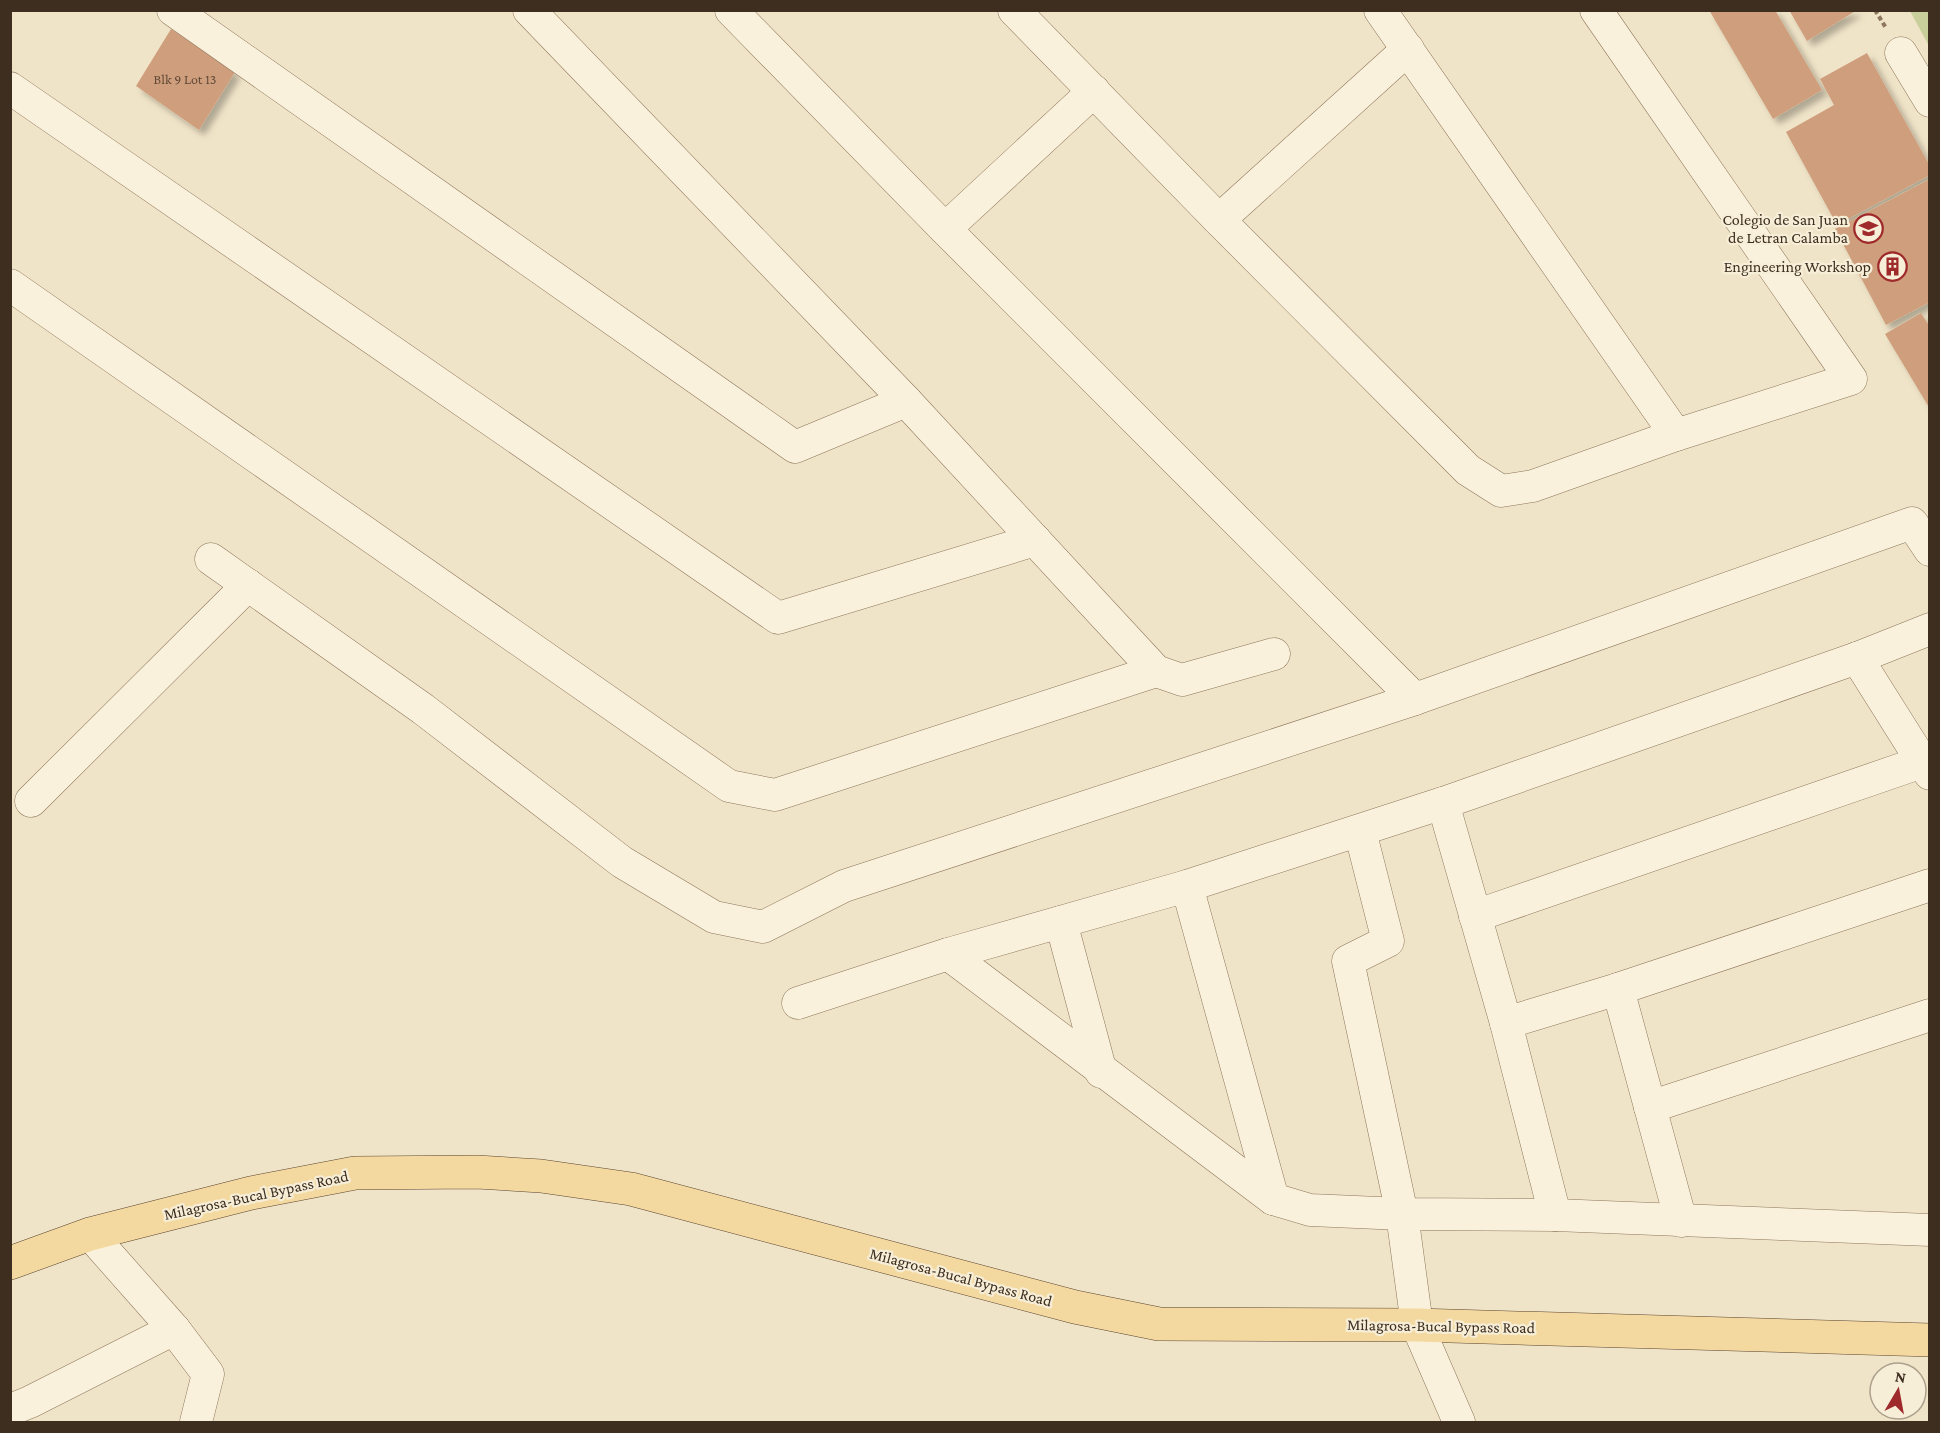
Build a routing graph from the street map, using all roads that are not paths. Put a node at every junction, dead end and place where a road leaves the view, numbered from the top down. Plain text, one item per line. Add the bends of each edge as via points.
1 (172, 10) edge
2 (529, 10) edge
3 (731, 10) edge
4 (1014, 10) edge
5 (1380, 10) edge
6 (1596, 10) edge
7 (1408, 50) junction
8 (1901, 53) dead end
9 (10, 88) edge
10 (1094, 91) junction
11 (1929, 101) edge
12 (1219, 220) junction
13 (945, 230) junction
14 (10, 285) edge
15 (906, 401) junction
16 (1676, 435) junction
17 (1035, 540) junction
18 (1929, 550) edge
19 (211, 559) dead end
20 (248, 585) junction
21 (1929, 629) edge
22 (1274, 654) dead end
23 (1857, 658) junction
24 (1156, 671) junction
25 (1414, 699) junction
26 (1925, 768) edge
27 (31, 801) dead end
28 (1443, 803) junction
29 (1360, 831) junction
30 (1929, 885) edge
31 (1187, 886) junction
32 (1475, 916) junction
33 (1061, 922) junction
34 (948, 954) junction
35 (1618, 989) junction
36 (798, 1003) dead end
37 (1929, 1015) edge
38 (1506, 1023) junction
39 (1101, 1072) junction
40 (1650, 1107) junction
41 (1273, 1199) junction
42 (1402, 1214) junction
43 (1555, 1215) junction
44 (1681, 1221) junction
45 (1929, 1230) edge
46 (90, 1234) junction
47 (10, 1263) edge
48 (1416, 1325) junction
49 (174, 1329) junction
50 (1929, 1340) edge
51 (26, 1411) edge
52 (196, 1422) edge
53 (1459, 1422) edge

1 - 15 street via 795,447
2 - 15 street
3 - 13 street
4 - 10 street
5 - 7 street
6 - 16 street via 1851,379
7 - 12 street
7 - 16 street
8 - 11 street
9 - 17 street via 778,618
10 - 12 street
10 - 13 street
12 - 16 street via 1468,470 1501,491 1533,486
13 - 25 street
14 - 24 street via 729,786 775,795
15 - 17 street
17 - 24 street
18 - 25 street via 1912,523
19 - 20 street
20 - 25 street via 423,709 622,862 714,918 763,927 844,886
20 - 27 street
21 - 23 street
22 - 24 street via 1182,681
23 - 26 street
23 - 28 street
26 - 32 street
28 - 29 street
28 - 32 street
29 - 31 street
29 - 42 street via 1388,941 1348,961
30 - 35 street
31 - 33 street
31 - 41 street
32 - 38 street
33 - 34 street
33 - 39 street
34 - 36 street
34 - 39 street
35 - 38 street
35 - 40 street
37 - 40 street
38 - 43 street
39 - 41 street
40 - 44 street
41 - 42 street via 1310,1210
42 - 43 street
42 - 48 street
43 - 44 street
44 - 45 street
46 - 47 main road, Milagrosa-Bucal Bypass Road
46 - 48 main road, Milagrosa-Bucal Bypass Road via 251,1193 356,1173 541,1176 631,1189 1075,1307 1159,1324
46 - 49 street
48 - 50 main road, Milagrosa-Bucal Bypass Road
48 - 53 street
49 - 51 street
49 - 52 street via 208,1374

